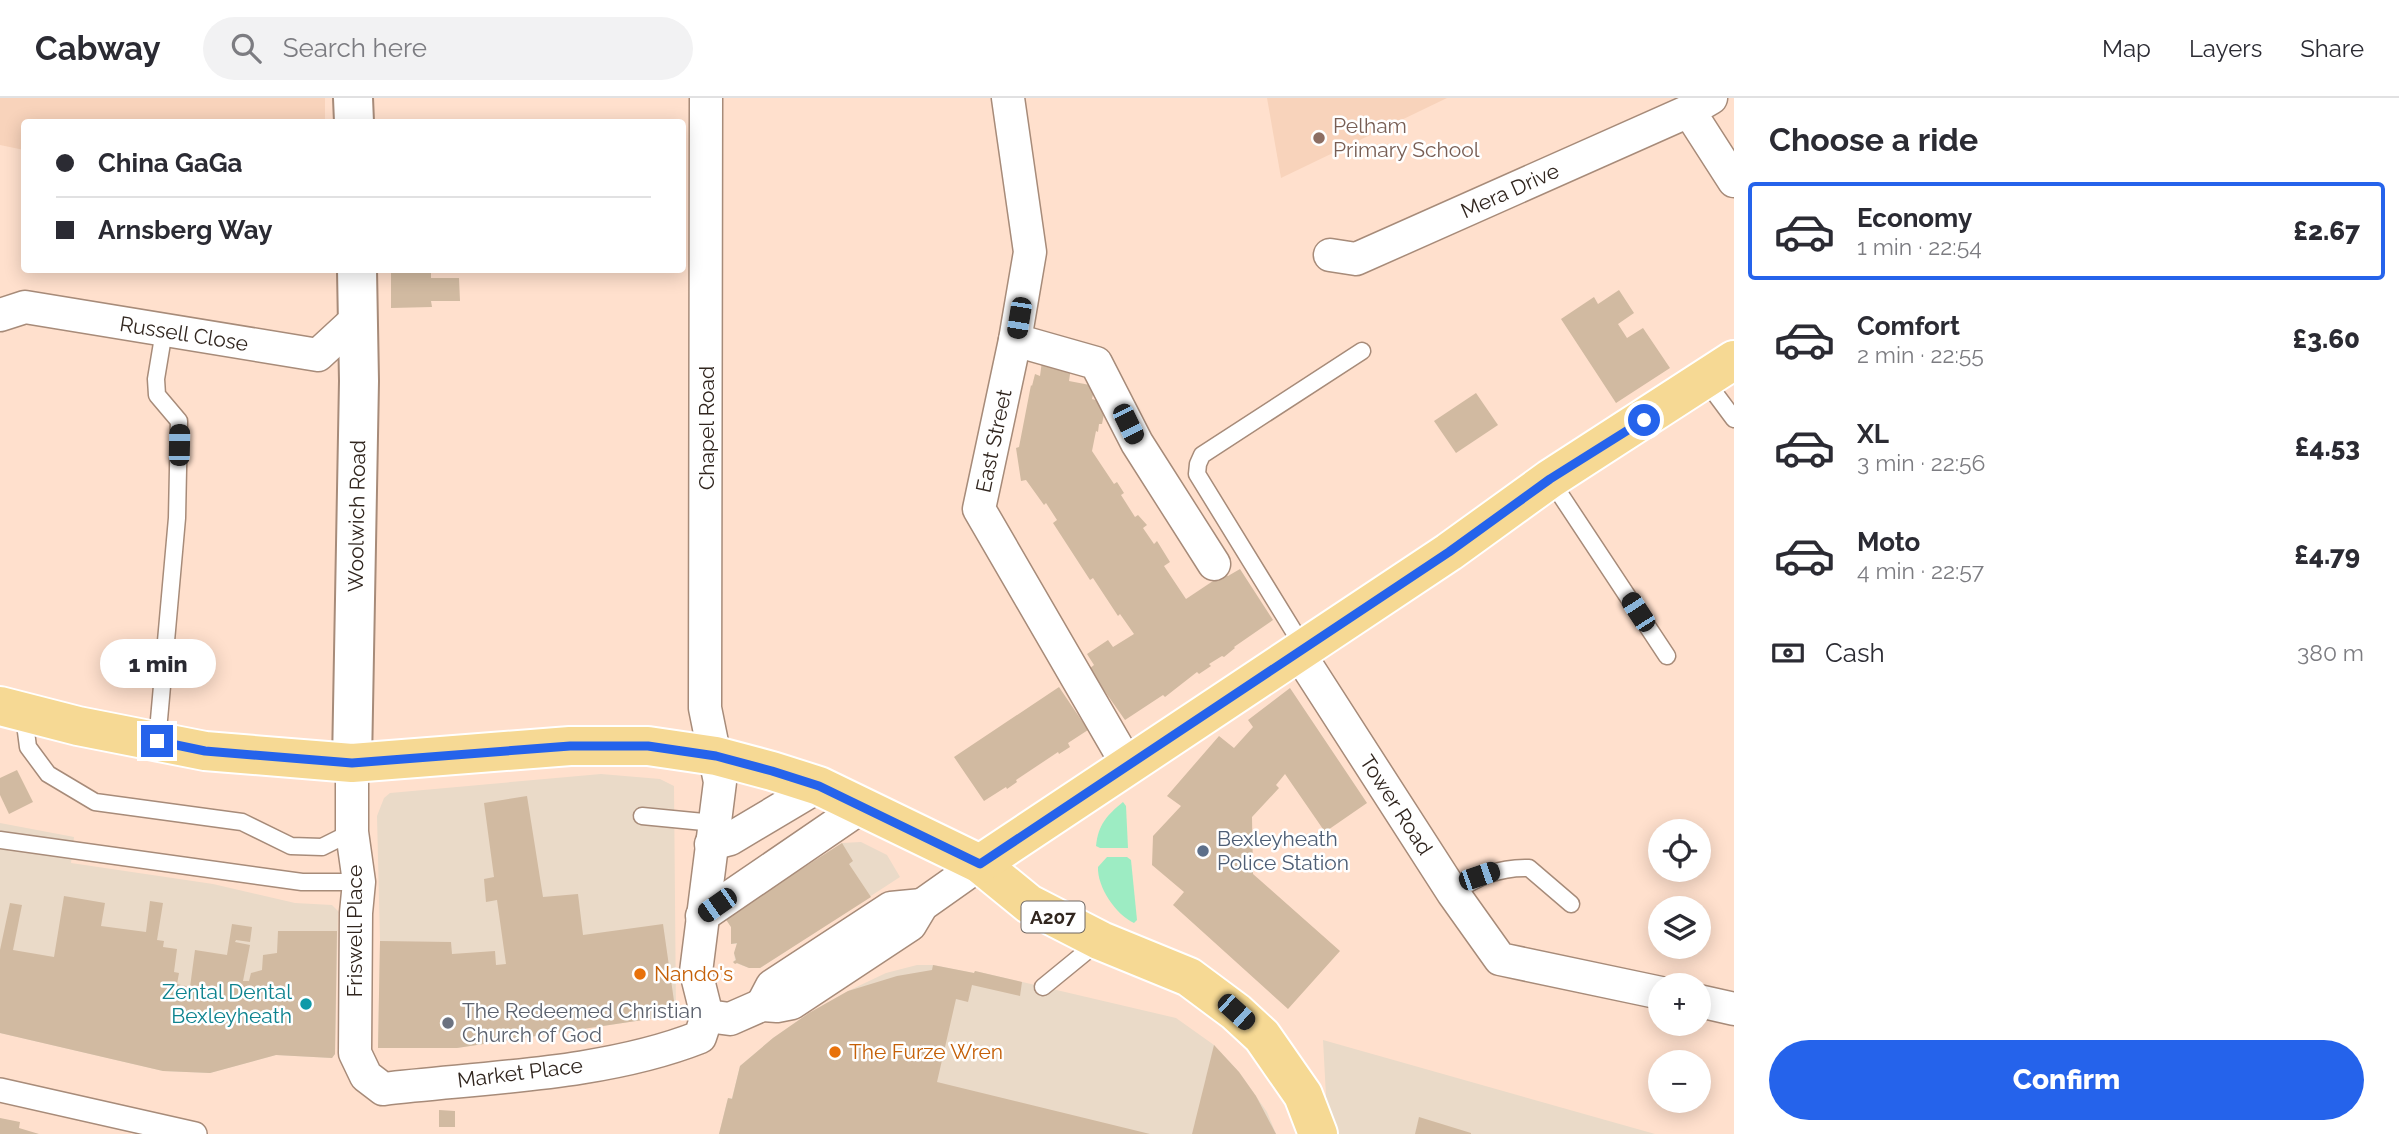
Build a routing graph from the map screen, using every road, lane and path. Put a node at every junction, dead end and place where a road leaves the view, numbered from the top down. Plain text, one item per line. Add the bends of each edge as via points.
1 (353, 98) edge
2 (706, 98) edge
3 (1008, 98) edge
4 (1700, 105) edge
5 (354, 119) edge
6 (1734, 181) edge
7 (1330, 255) dead end
8 (357, 273) edge
9 (0, 316) edge
10 (357, 319) junction
11 (164, 331) junction
12 (1015, 340) junction
13 (1362, 351) dead end
14 (318, 355) junction
15 (1719, 370) edge
16 (359, 382) junction
17 (1734, 419) edge
18 (1550, 479) junction
19 (1214, 564) dead end
20 (1301, 650) junction
21 (1667, 656) dead end
22 (9, 709) edge
23 (157, 741) junction
24 (716, 756) junction
25 (1123, 757) junction
26 (352, 763) junction
27 (819, 786) junction
28 (863, 806) junction
29 (642, 816) dead end
30 (352, 832) junction
31 (713, 833) junction
32 (0, 840) edge
33 (980, 864) junction
34 (359, 882) junction
35 (1453, 893) junction
36 (1571, 904) dead end
37 (702, 916) junction
38 (1101, 941) junction
39 (1043, 987) dead end
40 (1648, 990) edge
41 (1711, 1004) edge
42 (1734, 1009) edge
43 (707, 1016) junction
44 (383, 1089) joint
45 (0, 1090) edge
46 (195, 1134) edge
47 (1318, 1134) edge

1 - 5 street
2 - 24 street, Chapel Road via 705,708
3 - 12 street, East Street via 1030,252
4 - 6 street, Mera Drive
4 - 7 street, Mera Drive via 1356,259
8 - 10 street, Woolwich Road
9 - 11 street, Russell Close via 25,307
10 - 14 street
10 - 16 street, Woolwich Road
11 - 14 street, Russell Close
11 - 23 lane via 157,395 179,421 179,435 177,518
12 - 19 street via 1096,363 1137,443
12 - 25 street, East Street via 979,509
13 - 20 lane via 1202,455 1198,464 1197,474
14 - 16 street
15 - 17 lane
15 - 18 main road
16 - 26 street, Woolwich Road
18 - 20 main road
18 - 21 lane
20 - 25 main road
20 - 35 street, Tower Road
22 - 23 main road
22 - 30 lane via 25,724 27,747 48,774 94,802 242,822 291,846 322,847
23 - 26 main road via 205,751
24 - 26 main road via 648,746 570,746
24 - 27 main road
24 - 31 street, Chapel Road via 720,782
25 - 33 main road
26 - 30 street, Friswell Place
27 - 28 main road
27 - 31 street via 730,839
28 - 33 main road
28 - 37 street
29 - 31 lane
30 - 34 street, Friswell Place
31 - 37 street, Chapel Road
32 - 34 lane via 302,882
33 - 38 main road, A207 via 1029,904
33 - 43 street via 922,905 910,925 792,1003 762,1005 730,1019
34 - 44 street, Friswell Place via 355,1053 366,1076
35 - 36 lane via 1500,869 1529,868
35 - 40 street, Tower Road via 1500,959
37 - 43 street, Chapel Road via 696,972
38 - 39 lane
38 - 47 main road, A207 via 1189,977 1236,1012 1282,1062 1303,1095
41 - 42 street
43 - 44 street, Market Place via 700,1037 672,1048 551,1071
45 - 46 street

